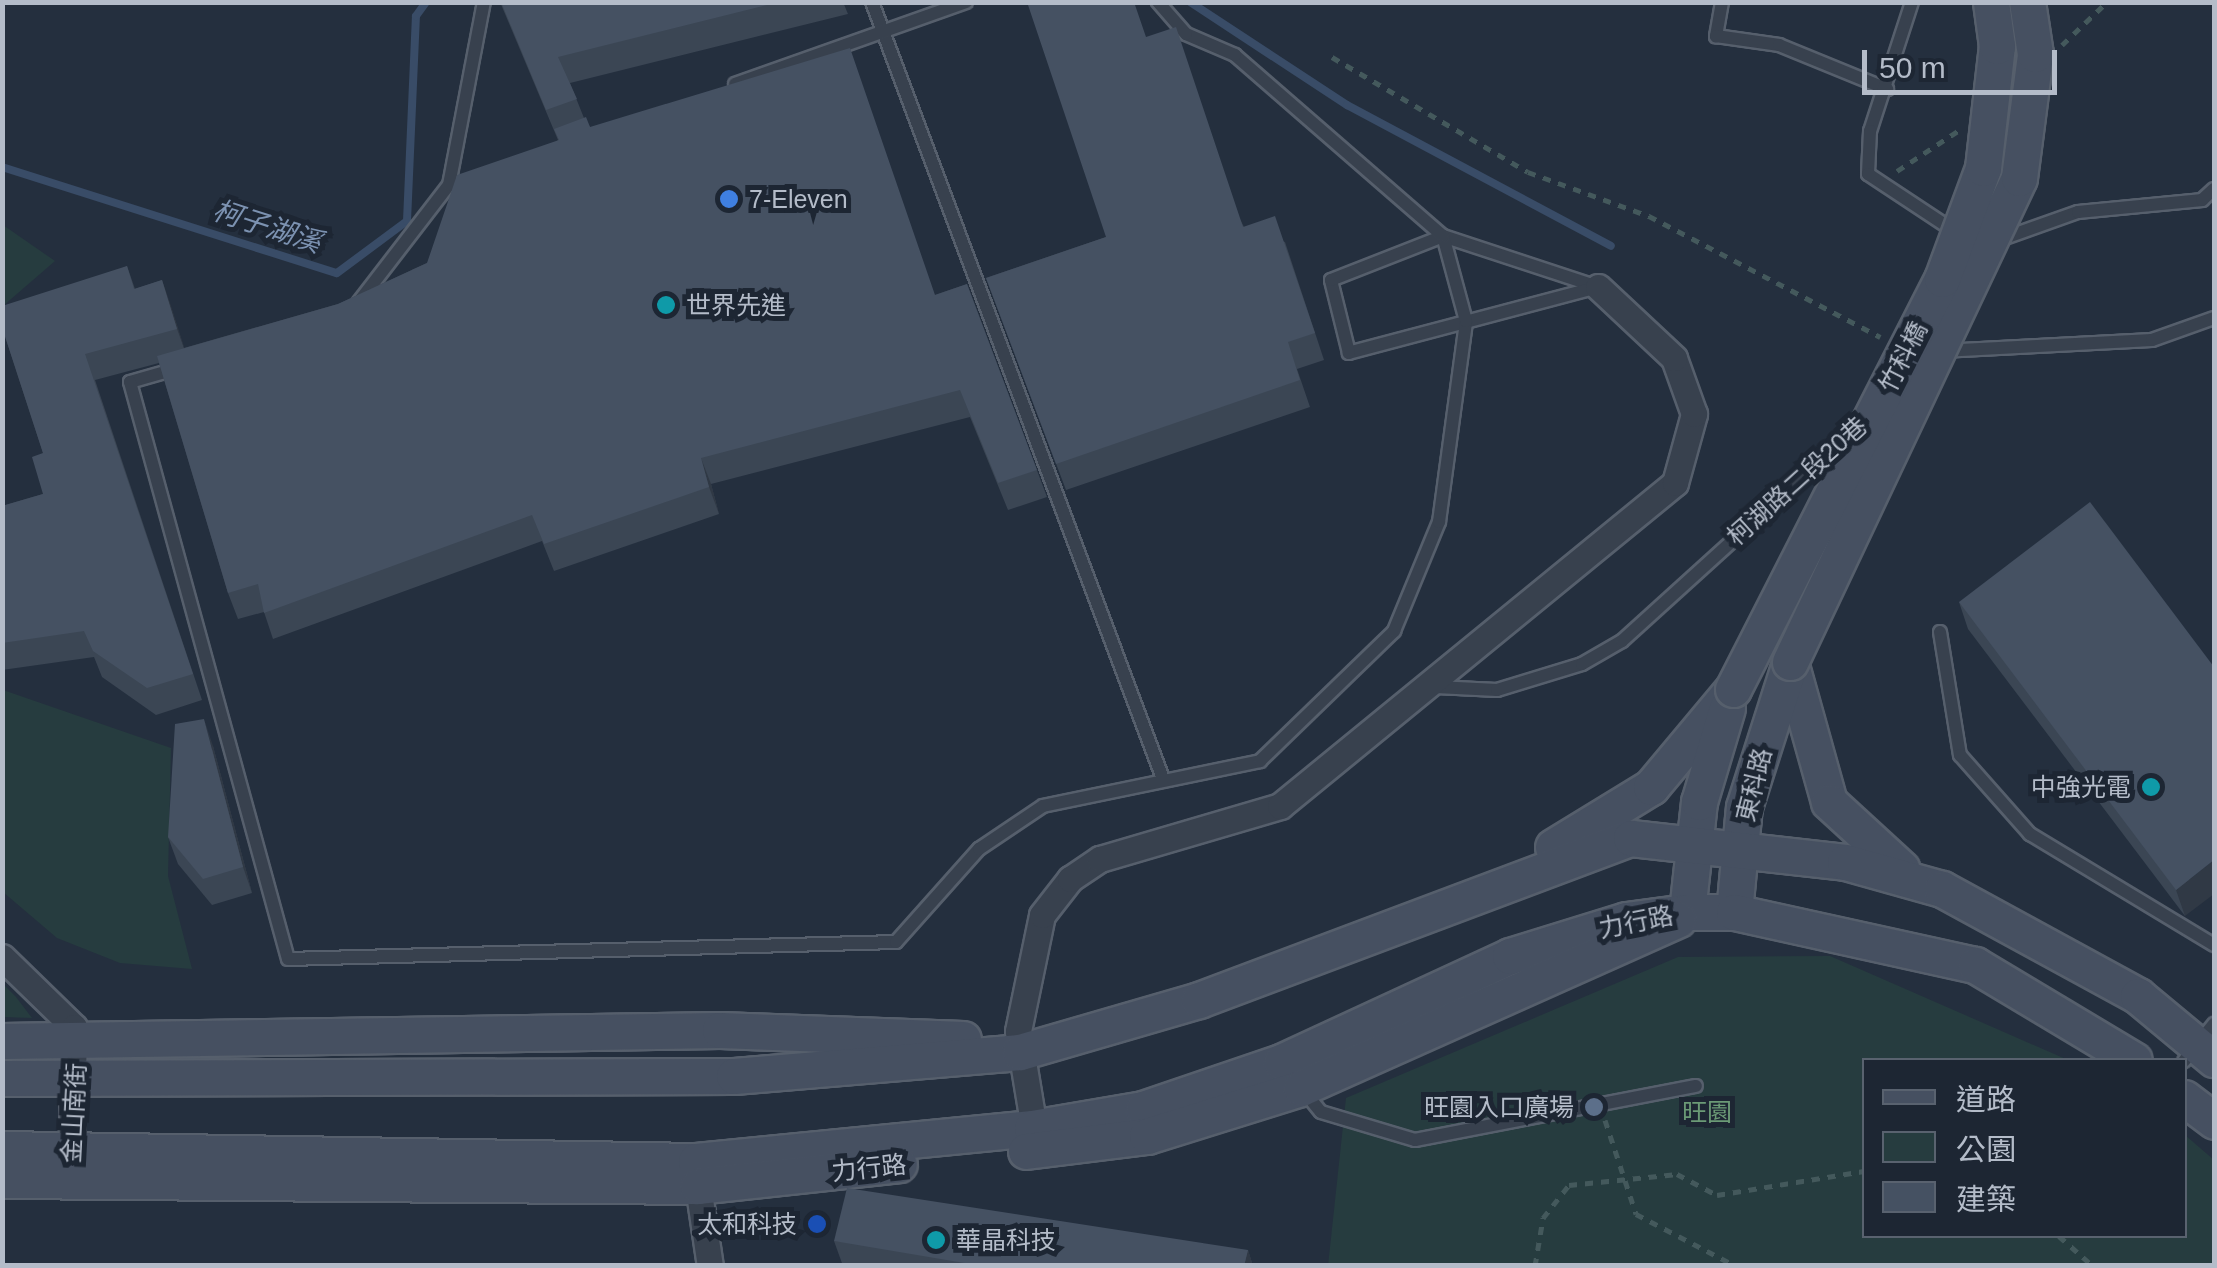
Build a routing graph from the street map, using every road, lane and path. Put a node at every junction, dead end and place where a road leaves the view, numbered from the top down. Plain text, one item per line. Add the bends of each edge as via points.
1 (484, 2) edge
2 (872, 2) edge
3 (966, 2) edge
4 (1158, 2) edge
5 (1722, 2) edge
6 (1912, 2) edge
7 (1991, 2) edge
8 (2027, 2) edge
9 (883, 32) junction
10 (1332, 57) dead end
11 (1887, 90) junction
12 (713, 92) edge
13 (468, 178) edge
14 (449, 184) junction
15 (2214, 189) edge
16 (1443, 236) junction
17 (1980, 247) junction
18 (1598, 287) junction
19 (2214, 318) edge
20 (1466, 321) junction
21 (344, 322) edge
22 (1922, 357) junction
23 (201, 362) edge
24 (1940, 632) dead end
25 (1790, 662) junction
26 (1436, 687) junction
27 (1733, 689) junction
28 (1162, 776) junction
29 (1694, 839) junction
30 (1741, 845) junction
31 (1942, 890) junction
32 (1431, 906) junction
33 (1687, 912) junction
34 (1734, 912) junction
35 (2214, 945) edge
36 (2, 957) edge
37 (78, 1039) junction
38 (2, 1041) edge
39 (1019, 1041) junction
40 (2203, 1047) edge
41 (2131, 1058) edge
42 (76, 1075) junction
43 (2, 1078) edge
44 (1696, 1086) dead end
45 (1302, 1088) junction
46 (2187, 1100) edge
47 (1602, 1108) junction
48 (2214, 1121) edge
49 (1036, 1139) junction
50 (2, 1148) edge
51 (71, 1164) junction
52 (1862, 1171) edge
53 (1619, 1176) junction
54 (2, 1180) edge
55 (698, 1186) junction
56 (2061, 1238) edge
57 (710, 1266) edge
58 (1535, 1266) edge
59 (1736, 1266) edge
60 (2092, 1266) edge

1 - 14 lane
2 - 9 lane
3 - 9 lane
4 - 16 lane via 1186,34 1235,55
5 - 11 lane via 1716,36 1779,45
6 - 11 lane
7 - 27 street, 竹科橋, bridge via 1997,46 1983,168 1942,280
8 - 25 street, 竹科橋, bridge via 2035,54 2019,178
9 - 12 lane
9 - 28 lane
10 - 22 path via 1528,172 1760,269
11 - 17 lane via 1870,132 1868,174
13 - 14 lane
14 - 21 lane
15 - 17 lane via 2202,200 2078,212
16 - 18 lane
16 - 20 lane
16 - 20 lane via 1331,280 1349,353
17 - 22 lane, 柯湖路二段20巷
18 - 20 lane
18 - 26 street via 1674,358 1694,414 1686,465 1647,514
19 - 22 lane via 2152,340
20 - 28 lane via 1439,522 1394,631 1260,761
22 - 26 lane, 柯湖路二段20巷 via 1622,641 1582,664 1498,690
23 - 28 lane via 130,382 288,959 896,942 979,848 1043,806
24 - 35 lane via 1960,755 2030,834
25 - 30 street, 東科路
25 - 31 street via 1829,802 1890,862
26 - 39 street via 1280,806 1100,859 1070,878 1042,915
27 - 29 street, 東科路
27 - 32 street via 1651,787 1588,830
29 - 30 street
29 - 32 street via 1631,838
29 - 33 street, 東科路
30 - 31 street
30 - 34 street, 東科路
31 - 40 street via 2138,996
32 - 39 street via 1199,1000 1073,1038
33 - 34 street, 力行路
33 - 45 street, 力行路 via 1648,940 1522,984
33 - 49 street, 力行路 via 1626,920 1510,956 1281,1062
34 - 41 street, 力行路 via 1975,965
36 - 37 street, 金山南街 via 58,1004
37 - 38 street
37 - 39 street via 720,1030
37 - 42 street, 金山南街
39 - 42 street via 734,1076
39 - 49 street
42 - 43 street
42 - 51 street, 金山南街
44 - 47 lane
45 - 47 lane via 1321,1112 1416,1140
45 - 49 street, 力行路 via 1148,1136
46 - 48 street
47 - 53 path
49 - 51 street, 力行路 via 696,1161
49 - 55 street, 力行路
50 - 51 street, 力行路
51 - 54 street, 力行路
51 - 55 street, 力行路
52 - 53 path via 1717,1195 1678,1174
53 - 58 path via 1570,1185 1543,1218
53 - 59 path via 1636,1214
55 - 57 street
56 - 60 path

